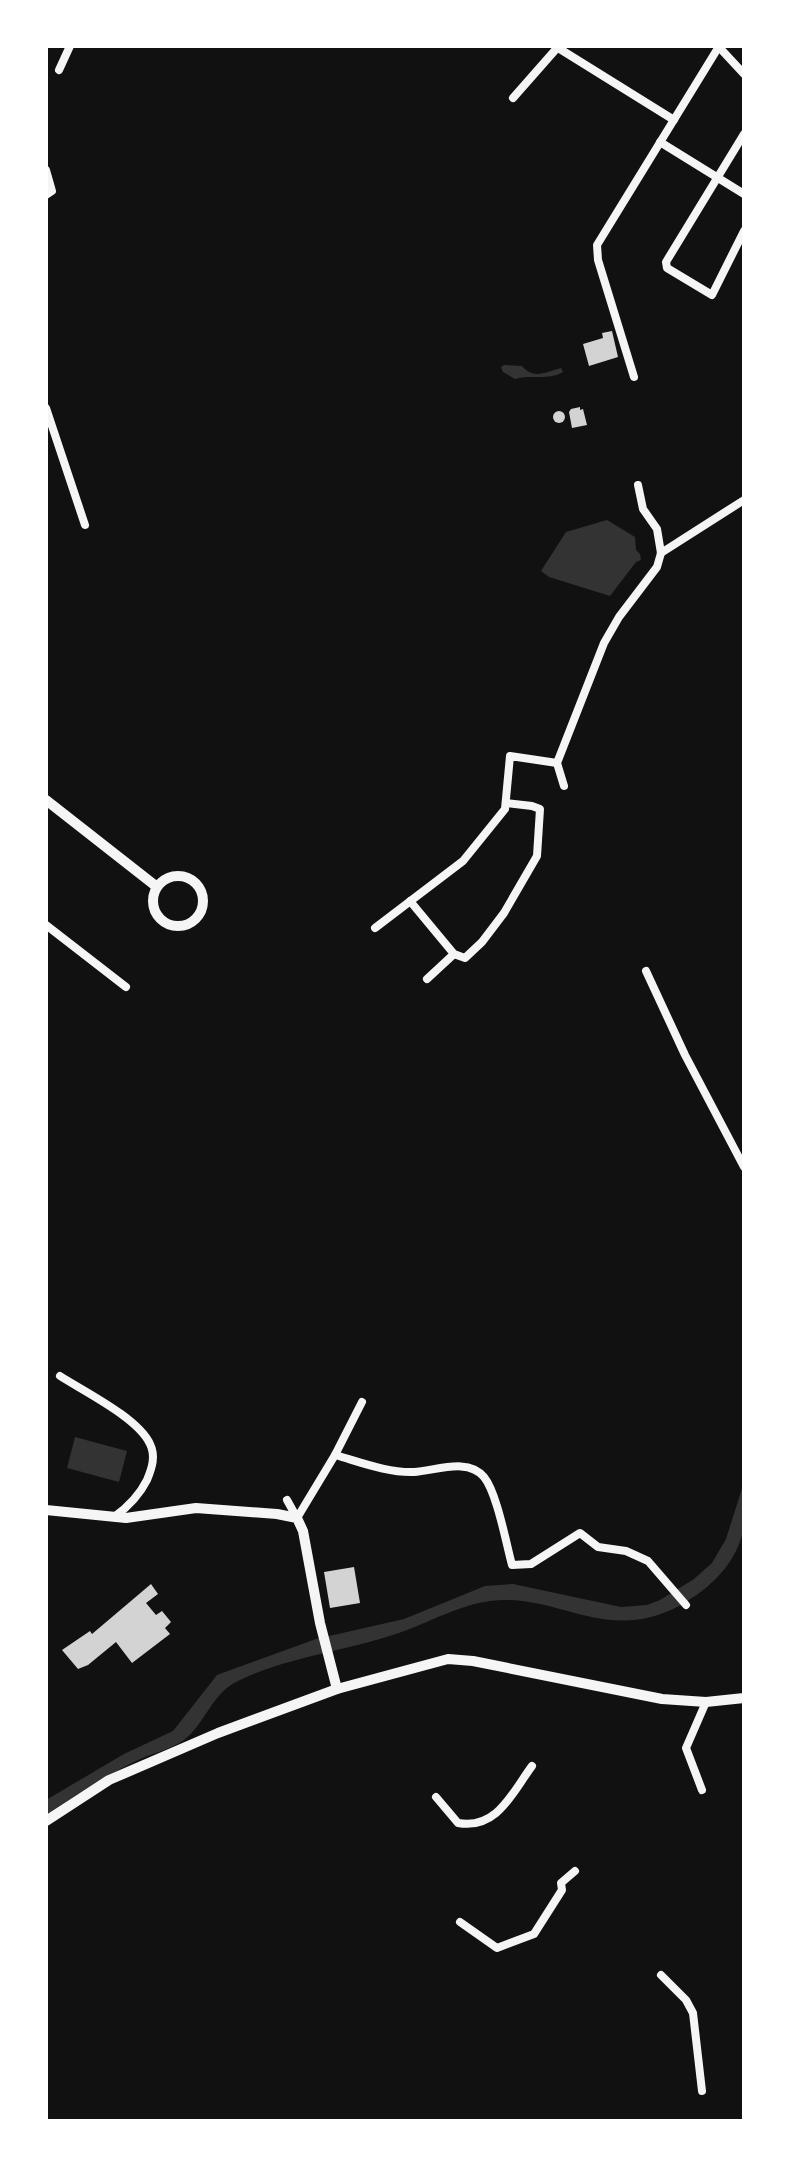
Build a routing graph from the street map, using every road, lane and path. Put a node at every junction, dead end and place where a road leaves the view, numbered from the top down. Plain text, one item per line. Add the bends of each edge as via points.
1 (70, 46) edge
2 (556, 47) edge
3 (718, 47) edge
4 (59, 70) dead end
5 (744, 74) edge
6 (513, 98) dead end
7 (674, 120) junction
8 (744, 134) edge
9 (660, 142) junction
10 (46, 170) edge
11 (717, 177) junction
12 (744, 194) edge
13 (46, 195) edge
14 (744, 231) edge
15 (634, 377) dead end
16 (46, 408) edge
17 (638, 485) dead end
18 (744, 500) edge
19 (85, 525) dead end
20 (661, 553) junction
21 (557, 763) junction
22 (564, 786) dead end
23 (46, 800) edge
24 (506, 803) junction
25 (157, 887) junction
26 (410, 901) junction
27 (46, 925) edge
28 (375, 928) dead end
29 (454, 954) junction
30 (646, 971) dead end
31 (427, 979) dead end
32 (126, 987) dead end
33 (744, 1167) edge
34 (60, 1376) dead end
35 (362, 1402) dead end
36 (335, 1455) junction
37 (287, 1500) dead end
38 (46, 1510) edge
39 (113, 1517) junction
40 (297, 1518) junction
41 (686, 1605) dead end
42 (337, 1689) junction
43 (744, 1698) edge
44 (706, 1702) junction
45 (532, 1766) dead end
46 (702, 1790) dead end
47 (436, 1797) dead end
48 (46, 1821) edge
49 (575, 1871) dead end
50 (460, 1922) dead end
51 (661, 1975) dead end
52 (702, 2091) dead end

1 - 4 street
2 - 6 street
2 - 7 street
3 - 5 street
3 - 7 street
7 - 9 street
8 - 11 street
9 - 11 street
9 - 15 street via 597,245
10 - 13 street via 52,191
11 - 12 street
11 - 14 street via 667,268 712,295
16 - 19 street
17 - 20 street
18 - 20 street
20 - 21 street via 657,567 604,643
21 - 22 street
21 - 24 street via 510,756
23 - 25 street
24 - 26 street via 463,861
24 - 29 street via 540,809 537,856 482,942 465,958
25 - 25 street via 177,876 200,886 199,915 181,927 161,921 153,907
26 - 28 street
26 - 29 street
27 - 32 street
29 - 31 street
30 - 33 street
34 - 39 street via 138,1427 150,1444 154,1458 142,1490
35 - 36 street
36 - 40 street
36 - 41 street via 412,1472 474,1469 490,1486 512,1565 531,1564 580,1533 598,1547 648,1561
37 - 40 street
38 - 39 street
39 - 40 street via 196,1508
40 - 42 street
42 - 44 street via 448,1659 662,1699
42 - 48 street via 109,1780
43 - 44 street
44 - 46 street via 686,1748
45 - 47 street via 493,1818 479,1823 458,1823
49 - 50 street via 561,1883 562,1890 534,1934 497,1948
51 - 52 street via 693,2013

